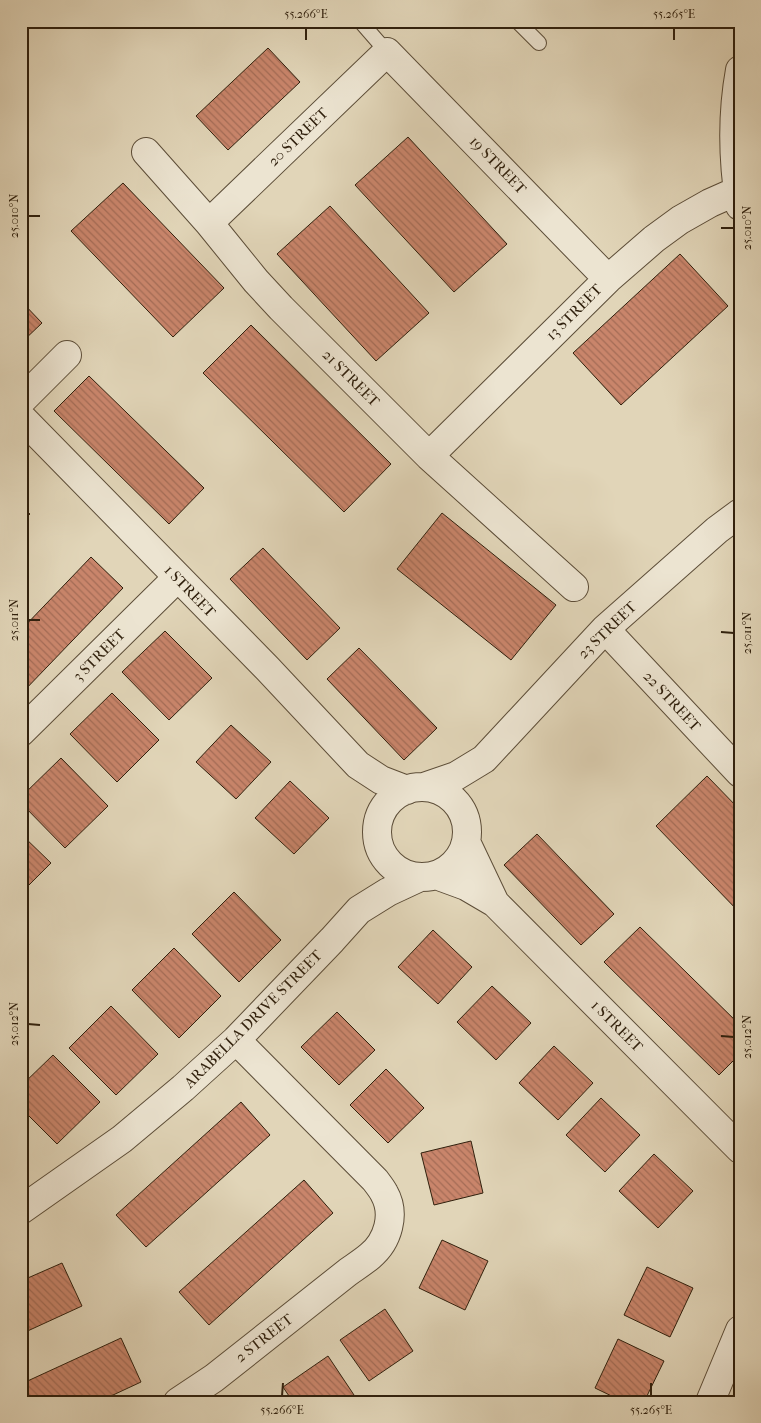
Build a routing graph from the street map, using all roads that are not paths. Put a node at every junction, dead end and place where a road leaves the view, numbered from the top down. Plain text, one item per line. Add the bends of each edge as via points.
1 (360, 21) edge
2 (517, 21) edge
3 (539, 43) dead end
4 (387, 52) junction
5 (740, 70) edge
6 (146, 152) dead end
7 (739, 199) edge
8 (209, 222) junction
9 (608, 279) junction
10 (67, 355) dead end
11 (21, 401) edge
12 (21, 417) edge
13 (429, 456) junction
14 (740, 513) edge
15 (177, 578) junction
16 (574, 587) dead end
17 (605, 629) junction
18 (21, 732) edge
19 (484, 759) junction
20 (358, 765) junction
21 (740, 774) edge
22 (416, 788) junction
23 (466, 831) junction
24 (379, 838) junction
25 (427, 876) junction
26 (495, 903) junction
27 (359, 910) junction
28 (236, 1040) junction
29 (740, 1149) edge
30 (21, 1210) edge
31 (740, 1330) edge
32 (178, 1402) edge
33 (710, 1402) edge

1 - 4 lane
2 - 3 lane
4 - 8 street, 20 STREET
4 - 9 street, 19 STREET
5 - 7 street, 13 STREET via 735,123
6 - 8 street, 21 STREET
7 - 9 street, 13 STREET via 710,203 680,220
8 - 13 street, 21 STREET via 281,308
9 - 13 street, 13 STREET
10 - 11 street
12 - 15 street, 1 STREET
13 - 16 street, 21 STREET
14 - 17 street, 23 STREET
15 - 18 street, 3 STREET
15 - 20 street, 1 STREET
17 - 19 street, 23 STREET
17 - 21 street, 22 STREET
19 - 22 street via 456,776
19 - 23 street via 473,788
20 - 22 street via 381,780
20 - 24 street via 370,796
22 - 23 street via 442,792 456,802
22 - 24 street via 392,798 382,811
23 - 25 street via 460,857 455,863
23 - 26 street
24 - 25 street via 387,860 396,869 406,874
24 - 27 street via 371,881
25 - 26 street via 466,886
25 - 27 street via 388,892
26 - 29 street, 1 STREET
27 - 28 street, ARABELLA DRIVE STREET
28 - 30 street, ARABELLA DRIVE STREET via 122,1139
28 - 32 street, 2 STREET via 358,1165 368,1192 371,1217 366,1241 348,1272 214,1378
31 - 33 street

